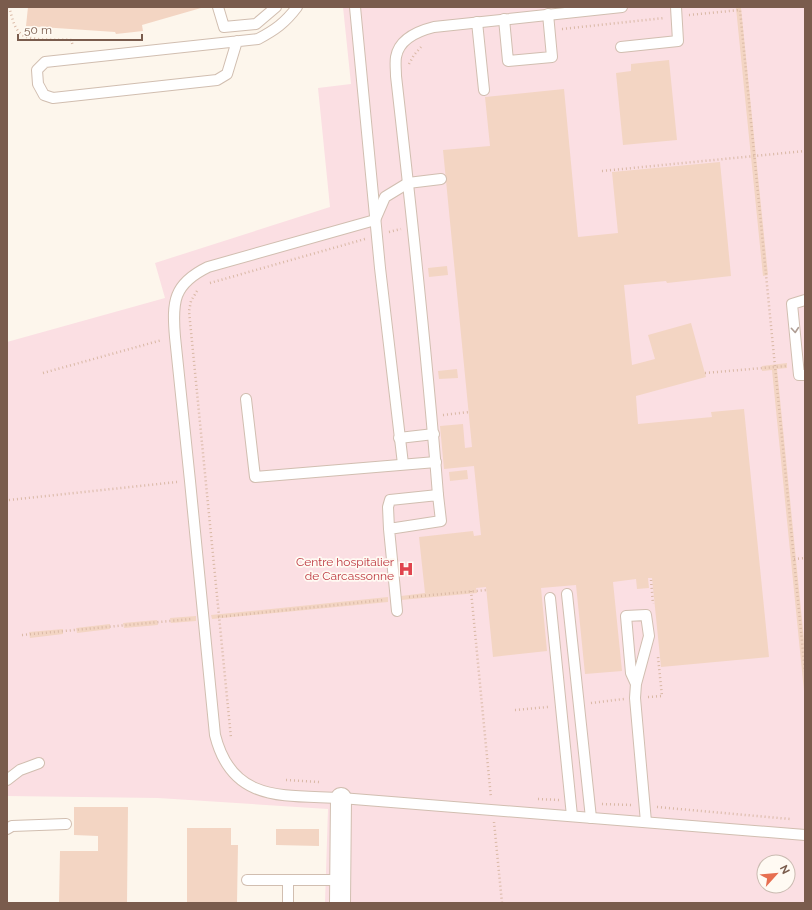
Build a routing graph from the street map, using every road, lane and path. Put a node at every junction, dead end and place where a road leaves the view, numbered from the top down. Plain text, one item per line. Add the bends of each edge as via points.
1 (9, 7) edge
2 (218, 7) edge
3 (276, 7) edge
4 (297, 7) edge
5 (355, 7) edge
6 (622, 7) edge
7 (676, 12) edge
8 (548, 14) junction
9 (504, 19) junction
10 (477, 22) junction
11 (549, 30) junction
12 (237, 41) junction
13 (427, 44) dead end
14 (621, 47) dead end
15 (76, 58) junction
16 (408, 66) dead end
17 (484, 90) dead end
18 (805, 151) edge
19 (754, 156) junction
20 (602, 171) dead end
21 (441, 179) dead end
22 (408, 184) junction
23 (375, 220) junction
24 (805, 300) edge
25 (191, 335) dead end
26 (175, 337) junction
27 (798, 365) junction
28 (775, 367) junction
29 (43, 373) dead end
30 (705, 373) dead end
31 (805, 375) edge
32 (246, 399) dead end
33 (469, 412) dead end
34 (441, 415) dead end
35 (434, 434) junction
36 (399, 438) junction
37 (436, 462) junction
38 (403, 464) junction
39 (205, 479) dead end
40 (190, 481) junction
41 (438, 495) junction
42 (9, 500) dead end
43 (389, 529) junction
44 (805, 558) edge
45 (794, 559) junction
46 (487, 590) dead end
47 (472, 591) junction
48 (567, 594) dead end
49 (396, 598) junction
50 (550, 598) dead end
51 (397, 611) dead end
52 (204, 618) junction
53 (22, 636) dead end
54 (805, 664) edge
55 (805, 672) edge
56 (636, 684) junction
57 (39, 763) dead end
58 (7, 780) edge
59 (341, 798) junction
60 (492, 810) junction
61 (572, 816) junction
62 (591, 818) junction
63 (646, 822) junction
64 (66, 824) dead end
65 (7, 829) edge
66 (805, 835) edge
67 (247, 880) dead end
68 (288, 880) junction
69 (340, 880) junction
70 (288, 903) edge
71 (340, 903) edge
72 (502, 903) edge

1 - 15 path via 15,26 25,37 71,40
2 - 3 lane via 224,27 256,24
4 - 12 lane via 276,29 258,39
5 - 23 lane
6 - 8 lane
7 - 11 path
7 - 14 lane via 678,41
7 - 19 path via 740,10
8 - 9 lane
8 - 11 lane
9 - 10 lane
9 - 11 lane via 508,61 552,57
10 - 17 lane
10 - 22 lane via 434,26 410,36 400,46 396,56 396,76
12 - 15 lane
12 - 15 lane via 227,74 217,80 53,98 44,95 38,84 37,70 45,62
13 - 16 path via 414,55
18 - 19 path
19 - 20 path
19 - 28 path
21 - 22 lane
22 - 23 lane via 385,197
22 - 35 lane
23 - 26 lane via 208,267 194,274 177,293 173,313
23 - 36 lane
24 -> 27 lane via 792,304
25 - 26 path
26 - 29 path
26 - 40 lane
27 - 28 path
27 - 31 lane via 798,375
28 - 30 path
28 - 45 path
32 - 38 lane via 255,477
33 - 34 path
35 - 36 lane
35 - 37 lane
36 - 38 lane
37 - 38 lane
37 - 41 lane
39 - 40 path
40 - 42 path
40 - 52 lane
41 - 43 lane via 390,500
41 - 43 lane via 441,522
43 - 49 lane
44 - 45 path
45 - 54 path
46 - 47 path
47 - 49 path
47 - 60 path
48 - 62 lane
49 - 51 lane
49 - 52 path
50 - 61 lane
52 - 53 path
52 - 59 lane via 215,735 219,750 234,774 250,787 277,795
54 - 55 path
56 - 56 lane via 649,636 646,614 626,616 631,674
56 - 63 lane via 635,698
57 - 58 lane via 20,770
59 - 60 lane
59 - 69 street
60 - 61 lane
60 - 72 path
61 - 62 lane
62 - 63 lane
63 - 66 lane
64 - 65 lane via 12,826
67 - 68 lane
68 - 69 lane
68 - 70 lane
69 - 71 street

